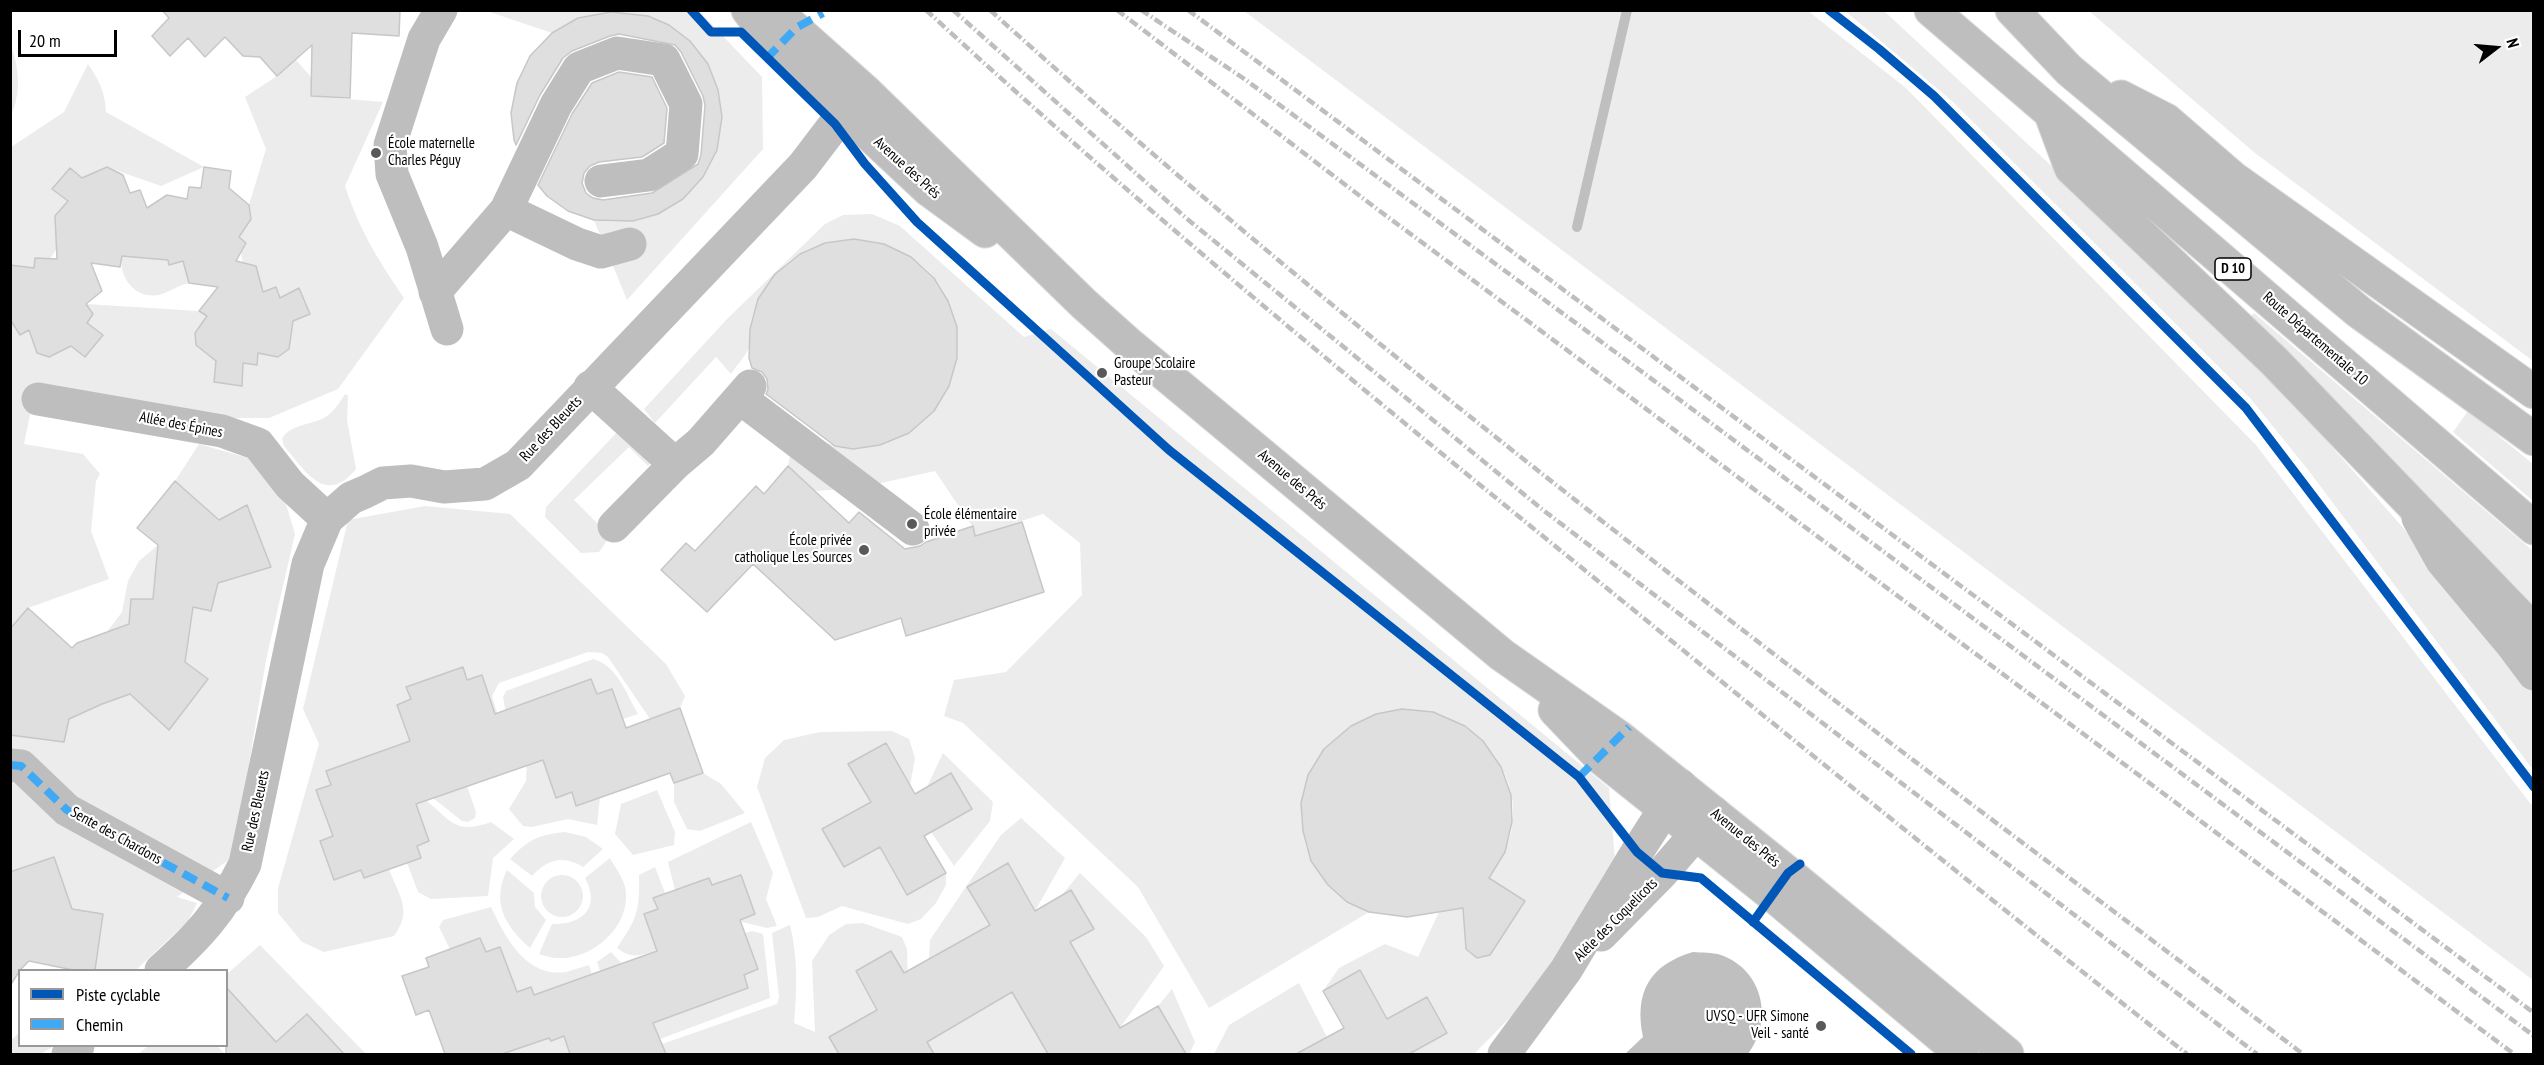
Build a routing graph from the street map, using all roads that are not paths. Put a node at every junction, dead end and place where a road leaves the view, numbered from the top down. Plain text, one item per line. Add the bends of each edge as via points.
1 (441, 10) edge
2 (748, 10) edge
3 (774, 10) edge
4 (1931, 10) edge
5 (2012, 10) edge
6 (2069, 70) junction
7 (855, 102) junction
8 (2052, 115) junction
9 (601, 181) dead end
10 (506, 210) junction
11 (630, 244) dead end
12 (435, 292) junction
13 (447, 329) dead end
14 (590, 387) junction
15 (2534, 392) edge
16 (38, 399) dead end
17 (2534, 439) edge
18 (675, 464) junction
19 (2408, 501) junction
20 (327, 519) junction
21 (614, 526) dead end
22 (2534, 528) edge
23 (913, 529) dead end
24 (2534, 631) edge
25 (2534, 674) edge
26 (10, 765) edge
27 (1672, 796) junction
28 (1705, 823) junction
29 (228, 898) junction
30 (162, 969) edge
31 (1566, 970) junction
32 (1504, 1054) edge
33 (1962, 1054) edge
34 (2007, 1054) edge

1 - 12 main road via 424,39 390,145 392,174 422,247
2 - 7 main road, Avenue des Prés via 777,48
3 - 7 main road, Avenue des Prés
4 - 8 main road, Route Départementale 10 / D 10
5 - 6 main road
6 - 15 main road via 2166,120 2233,178
6 - 17 main road via 2359,312
7 - 14 main road, Rue des Bleuets via 803,166
7 - 27 main road, Avenue des Prés via 929,190 1084,304 1502,655 1600,757
8 - 19 main road, D 10 via 2070,168 2274,361
8 - 22 main road, Route Départementale 10 / D 10
9 - 10 main road via 649,175 682,154 686,104 664,60 617,53 579,68 556,105
10 - 11 main road via 601,252
10 - 12 main road
12 - 13 main road
14 - 18 main road
14 - 20 main road, Rue des Bleuets via 518,465 485,484 444,487 411,481 383,483 351,498
16 - 20 main road, Allée des Épines via 222,431 258,444 290,485
18 - 21 main road
18 - 23 main road via 702,442 745,392
19 - 24 main road, D 10
19 - 25 main road via 2442,561
20 - 29 main road, Rue des Bleuets via 308,564 245,864
26 - 29 main road, Sente des Chardons via 21,766 67,810
27 - 28 main road, Avenue des Prés
27 - 31 main road, Aléle des Coquelicots
28 - 31 main road, Aléle des Coquelicots via 1662,873
28 - 33 main road, Avenue des Prés via 1774,896
28 - 34 main road, Avenue des Prés
29 - 30 main road, Rue des Bleuets via 198,938
31 - 32 main road

